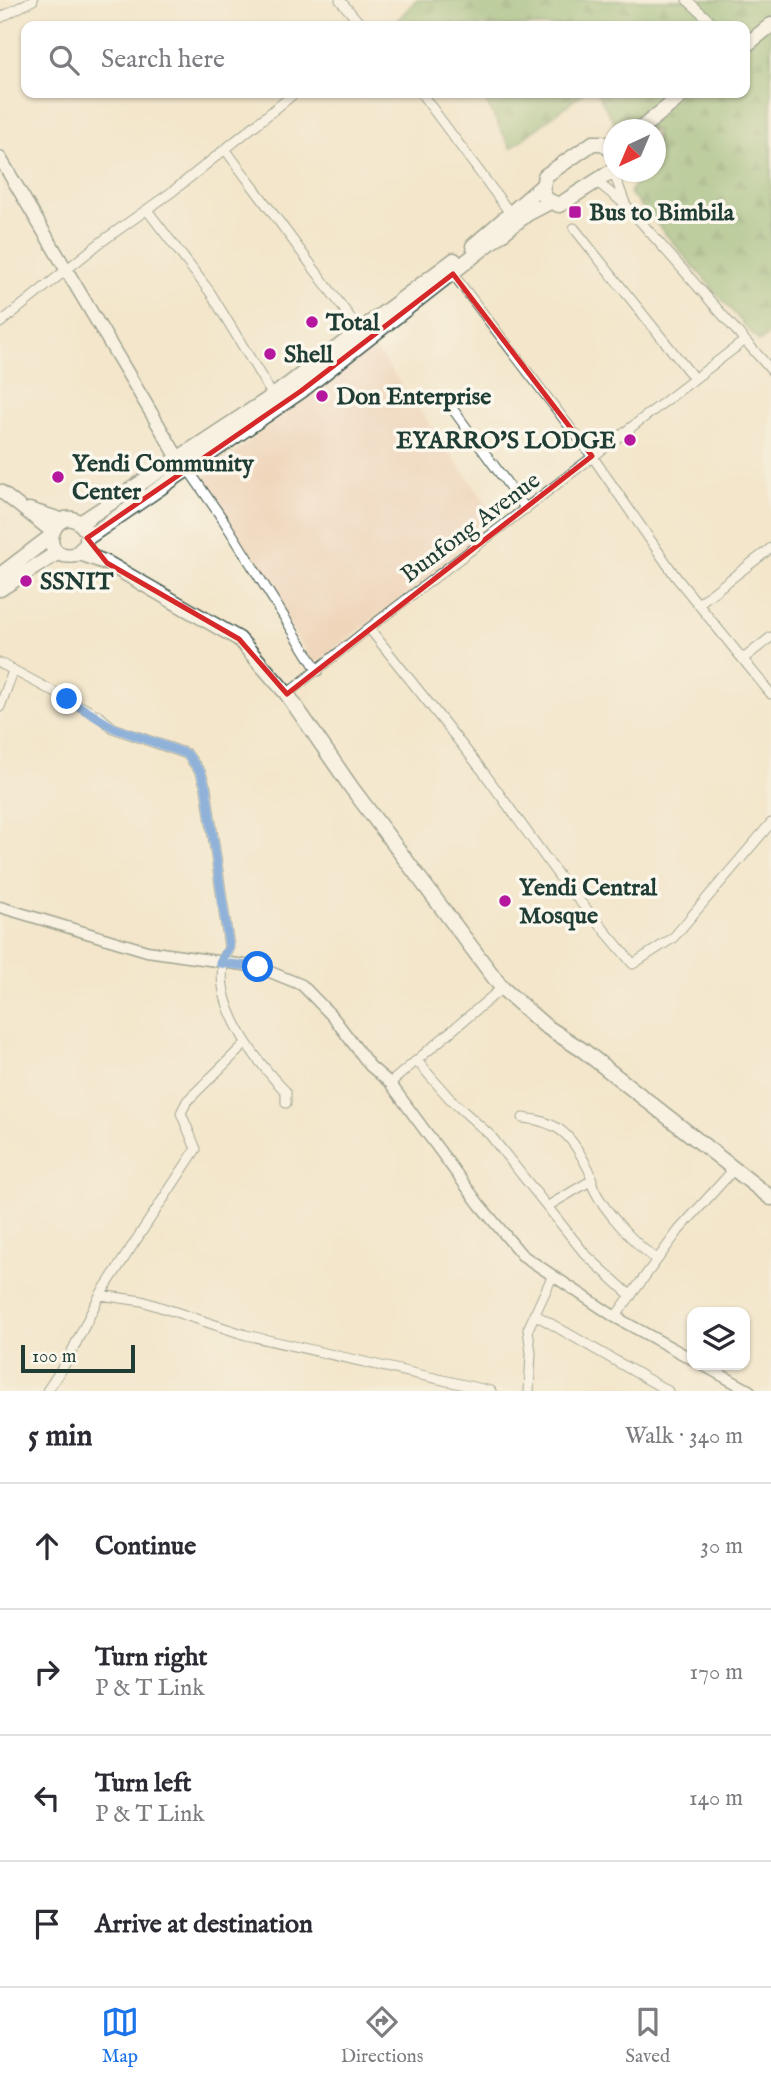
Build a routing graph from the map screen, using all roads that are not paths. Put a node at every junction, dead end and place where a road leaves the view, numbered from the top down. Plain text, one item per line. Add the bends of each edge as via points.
1 (33, 0) edge
2 (340, 0) edge
3 (687, 0) edge
4 (0, 18) edge
5 (358, 21) edge
6 (710, 21) edge
7 (771, 25) edge
8 (750, 42) edge
9 (289, 98) edge
10 (425, 98) edge
11 (679, 98) edge
12 (653, 119) edge
13 (603, 144) edge
14 (225, 149) junction
15 (0, 159) edge
16 (603, 178) edge
17 (597, 182) junction
18 (617, 182) edge
19 (541, 187) junction
20 (550, 202) junction
21 (626, 205) junction
22 (147, 211) junction
23 (509, 213) junction
24 (574, 228) dead end
25 (65, 271) junction
26 (453, 274) junction
27 (0, 323) edge
28 (361, 332) junction
29 (744, 341) junction
30 (771, 370) edge
31 (693, 377) junction
32 (273, 396) junction
33 (449, 404) dead end
34 (592, 456) junction
35 (183, 463) junction
36 (0, 491) edge
37 (22, 507) junction
38 (526, 509) junction
39 (64, 520) junction
40 (80, 523) junction
41 (51, 534) junction
42 (84, 545) junction
43 (771, 548) edge
44 (57, 553) junction
45 (0, 575) edge
46 (0, 589) edge
47 (698, 604) junction
48 (369, 628) junction
49 (771, 637) edge
50 (743, 659) junction
51 (0, 663) edge
52 (13, 671) junction
53 (318, 671) junction
54 (287, 694) junction
55 (771, 694) edge
56 (0, 707) edge
57 (771, 822) edge
58 (0, 907) edge
59 (220, 963) junction
60 (502, 988) junction
61 (245, 1044) junction
62 (417, 1061) junction
63 (390, 1083) junction
64 (286, 1104) dead end
65 (523, 1118) dead end
66 (734, 1168) junction
67 (592, 1180) junction
68 (771, 1198) edge
69 (548, 1206) junction
70 (656, 1259) junction
71 (552, 1278) junction
72 (100, 1295) junction
73 (632, 1296) junction
74 (534, 1314) junction
75 (615, 1317) junction
76 (687, 1356) edge
77 (712, 1370) edge
78 (47, 1391) edge
79 (491, 1391) edge
80 (529, 1391) edge
81 (668, 1391) edge
82 (750, 1391) edge

1 - 4 street
2 - 5 street
3 - 6 street
7 - 8 highway
9 - 14 street
10 - 23 street
11 - 12 highway
13 - 19 highway via 593,143 545,176
14 - 22 street
14 - 28 street
15 - 25 main road
16 - 17 highway
17 - 20 highway via 565,203
17 - 21 street
18 - 21 street
19 - 20 highway
19 - 23 highway
20 - 26 highway via 527,214
21 - 29 street
22 - 25 street
22 - 32 street via 210,292
23 - 28 highway
24 - 31 street
25 - 27 street
25 - 35 main road
26 - 34 street
26 - 35 highway via 301,391
28 - 32 highway
29 - 30 street
29 - 31 street, Bunfong Avenue
31 - 34 street, Bunfong Avenue
32 - 35 highway
33 - 38 street
34 - 38 street, Bunfong Avenue
34 - 47 street
35 - 40 highway
35 - 42 highway
35 - 53 street
36 - 37 main road
37 - 39 main road
37 - 41 main road
38 - 48 street, Bunfong Avenue
39 - 40 highway
39 - 41 highway
40 - 42 highway
41 - 44 highway
41 - 45 highway
42 - 44 highway via 69,556
42 - 54 highway via 239,639
43 - 47 street
44 - 46 highway
47 - 50 street
48 - 53 street, Bunfong Avenue
48 - 57 street via 561,879 633,964 673,938
49 - 50 street
50 - 55 street
51 - 52 street
52 - 56 street
52 - 59 street via 114,728 187,754 201,773 229,947
53 - 54 street, Bunfong Avenue
54 - 60 highway
58 - 59 street via 147,951
59 - 61 street
59 - 63 street via 258,967 302,985 370,1066
60 - 62 street
60 - 66 highway
61 - 64 street via 286,1092
61 - 72 street via 187,1101 181,1113 196,1149
62 - 63 street
62 - 69 street via 490,1135
63 - 71 street via 487,1214 522,1255
65 - 67 street via 553,1122 577,1150
66 - 68 highway
66 - 70 street
67 - 69 street
67 - 70 street via 638,1246
69 - 73 street via 586,1255
70 - 73 street
71 - 74 street
71 - 75 street
72 - 78 street
72 - 79 street via 142,1301 255,1337
73 - 75 street
74 - 80 street via 528,1329
74 - 81 street
75 - 76 street
77 - 82 street

